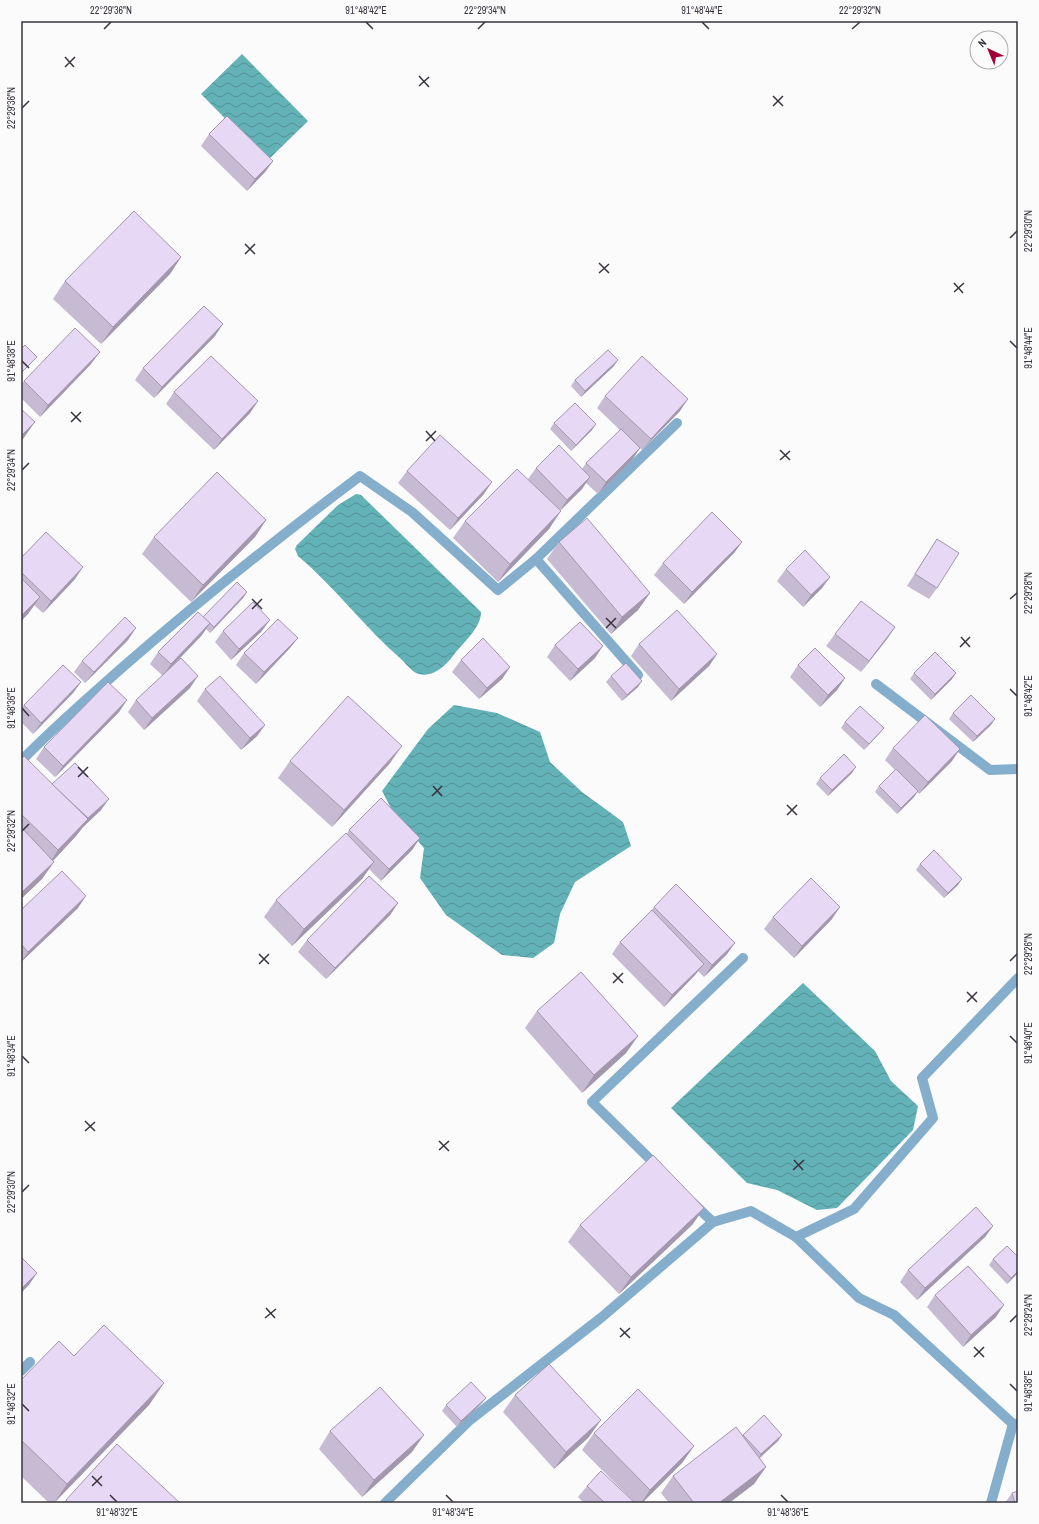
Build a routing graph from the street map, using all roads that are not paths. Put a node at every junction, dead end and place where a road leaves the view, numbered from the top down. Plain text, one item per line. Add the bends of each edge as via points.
1 (677, 423) edge
2 (536, 559) junction
3 (638, 675) edge
4 (876, 684) dead end
5 (21, 760) edge
6 (1018, 769) edge
7 (743, 958) dead end
8 (1018, 978) edge
9 (663, 1173) edge
10 (685, 1195) edge
11 (713, 1222) junction
12 (796, 1237) junction
13 (30, 1362) dead end
14 (21, 1371) edge
15 (1016, 1424) edge
16 (385, 1503) edge
17 (991, 1503) edge

1 - 2 street
2 - 3 street
2 - 5 street via 498,590 412,512 360,476 264,549 172,625 50,731
4 - 6 street via 990,770
7 - 9 street via 592,1102
8 - 12 street via 922,1078 933,1118 854,1209
10 - 11 street
11 - 12 street via 751,1211
11 - 16 street via 602,1317 470,1420
12 - 15 street via 859,1298 894,1314
13 - 14 street
15 - 17 street

